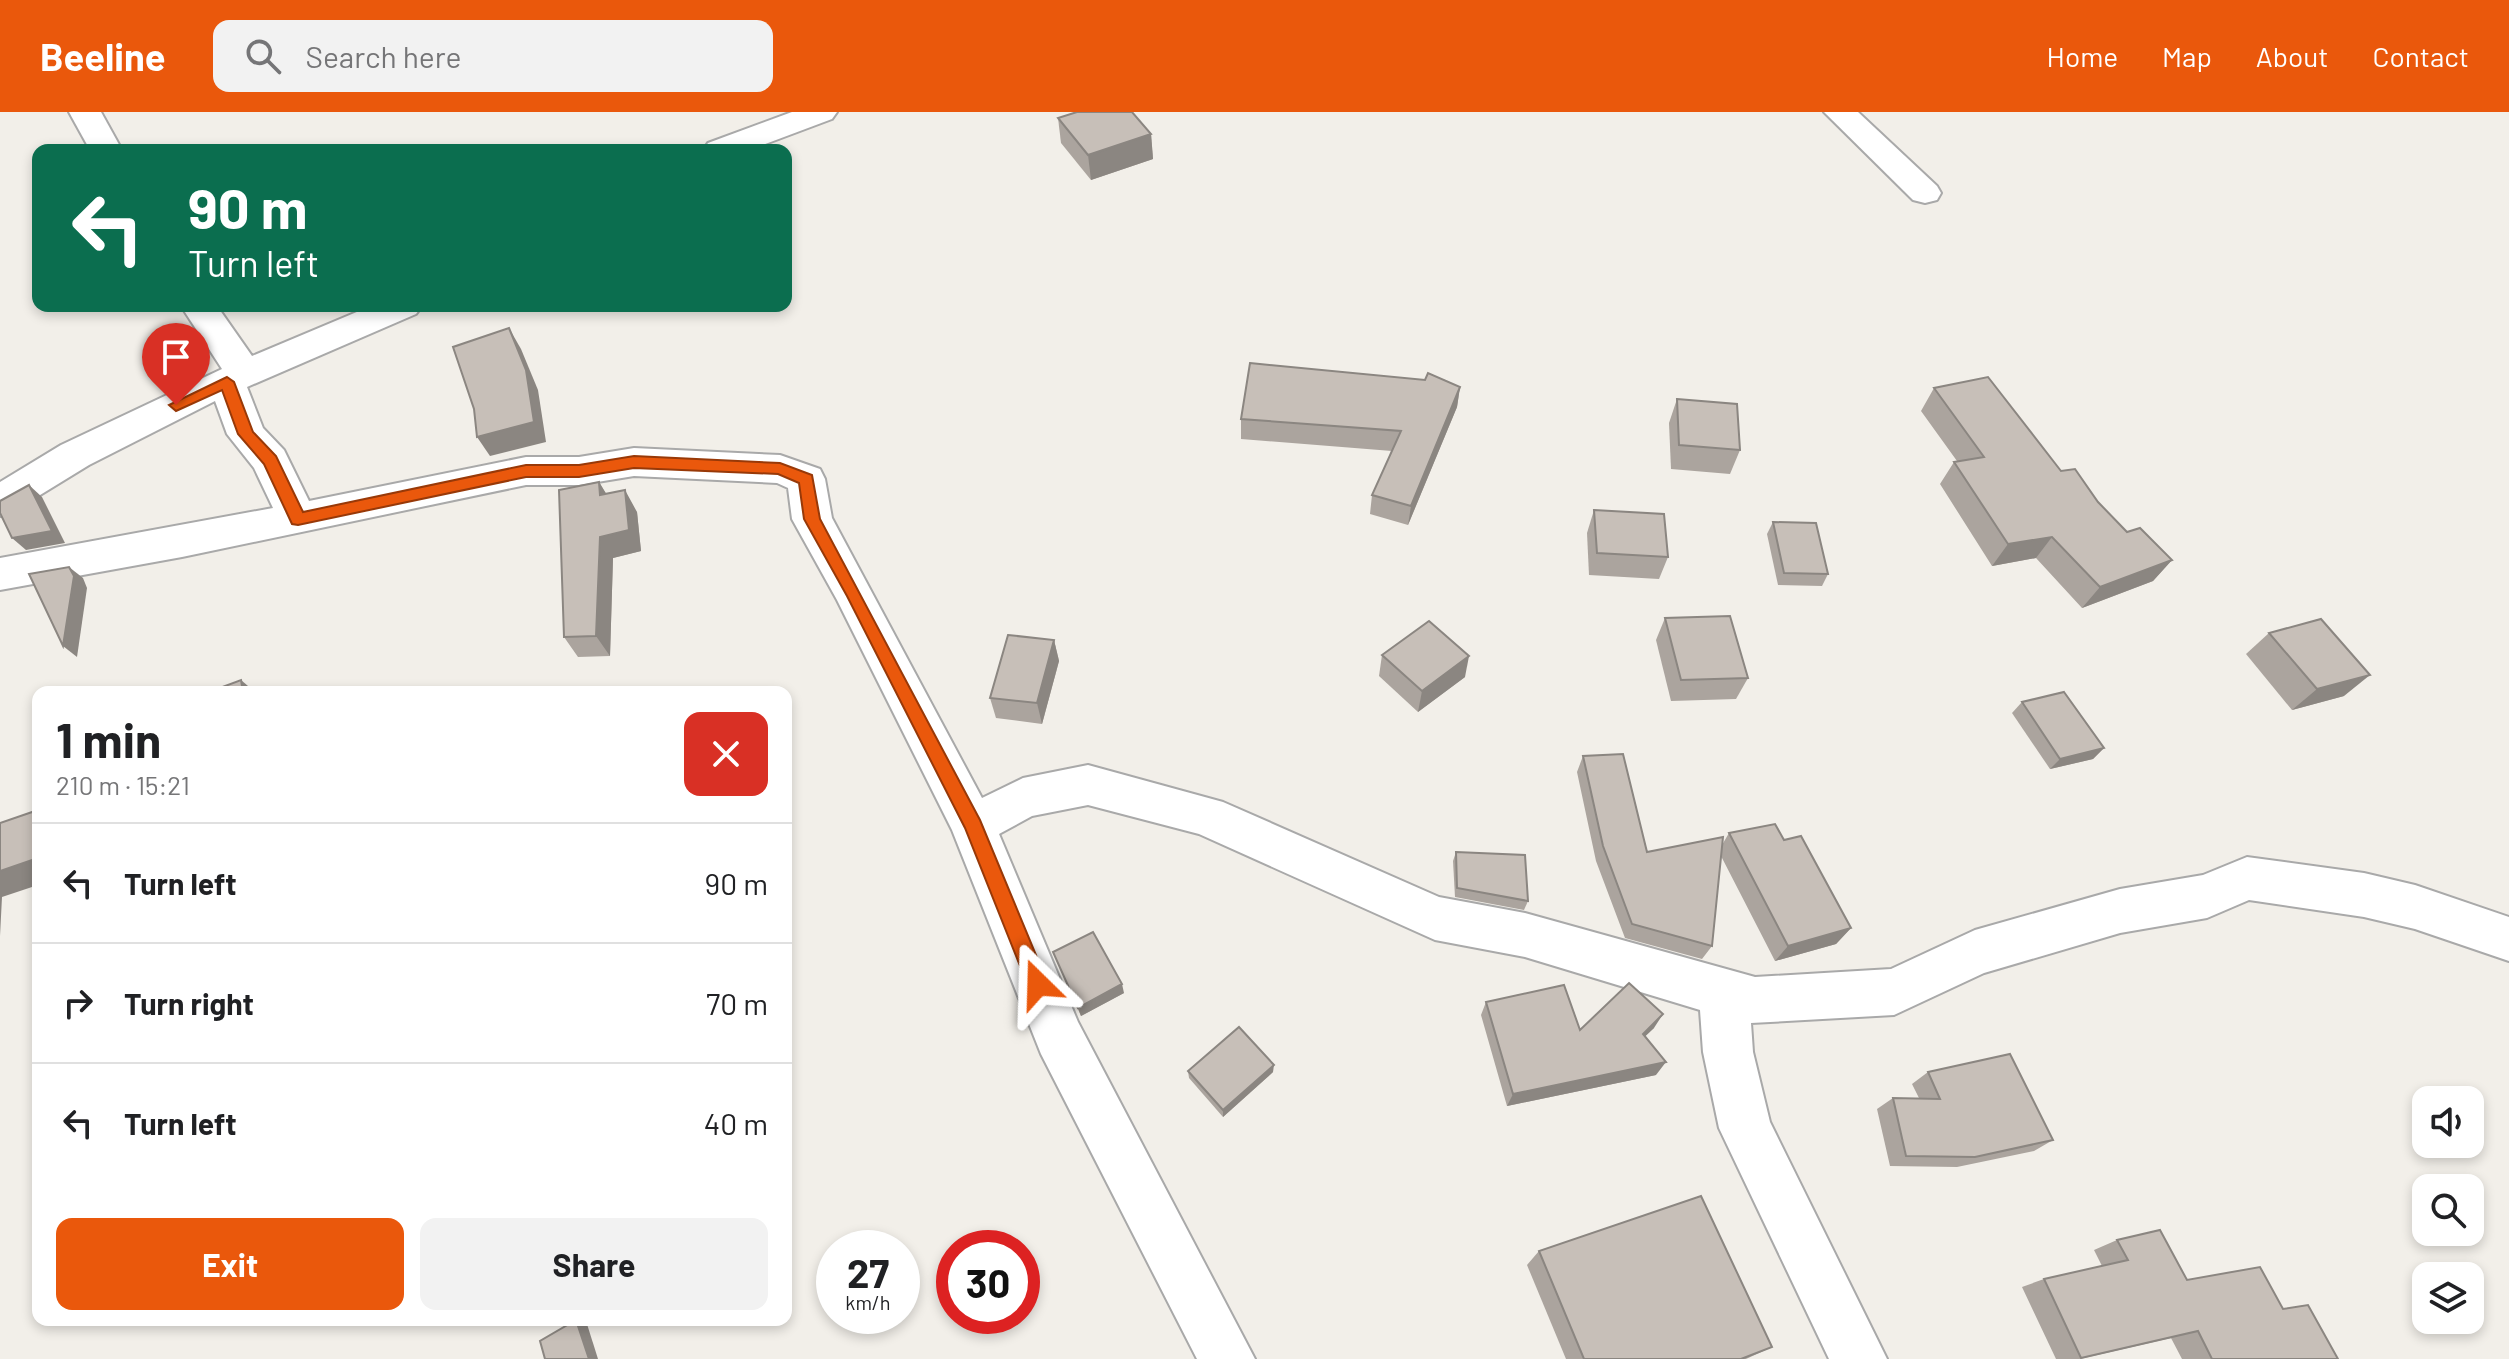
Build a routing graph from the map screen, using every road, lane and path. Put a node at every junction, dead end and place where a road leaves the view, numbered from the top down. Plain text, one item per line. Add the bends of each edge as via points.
1 (85, 112) edge
2 (821, 112) edge
3 (1840, 112) edge
4 (103, 144) edge
5 (735, 144) edge
6 (1925, 193) dead end
7 (202, 312) edge
8 (390, 312) edge
9 (236, 378) junction
10 (0, 501) edge
11 (298, 519) junction
12 (0, 574) edge
13 (973, 826) junction
14 (2509, 939) edge
15 (1723, 990) junction
16 (1227, 1359) edge
17 (1859, 1359) edge

1 - 4 street
2 - 5 street
3 - 6 street
7 - 9 street
8 - 9 street
9 - 10 street via 75,455
9 - 11 street via 246,434 270,460
11 - 12 street
11 - 13 street via 526,471 579,471 634,462 780,469 806,479 812,519
13 - 15 street via 1023,798 1088,785 1207,816 1435,918 1525,935
13 - 16 street via 1059,1037
14 - 15 street via 2364,895 2247,878 2207,896 2120,911 1975,953 1894,992 1755,1001
15 - 17 street via 1728,1052 1745,1128

